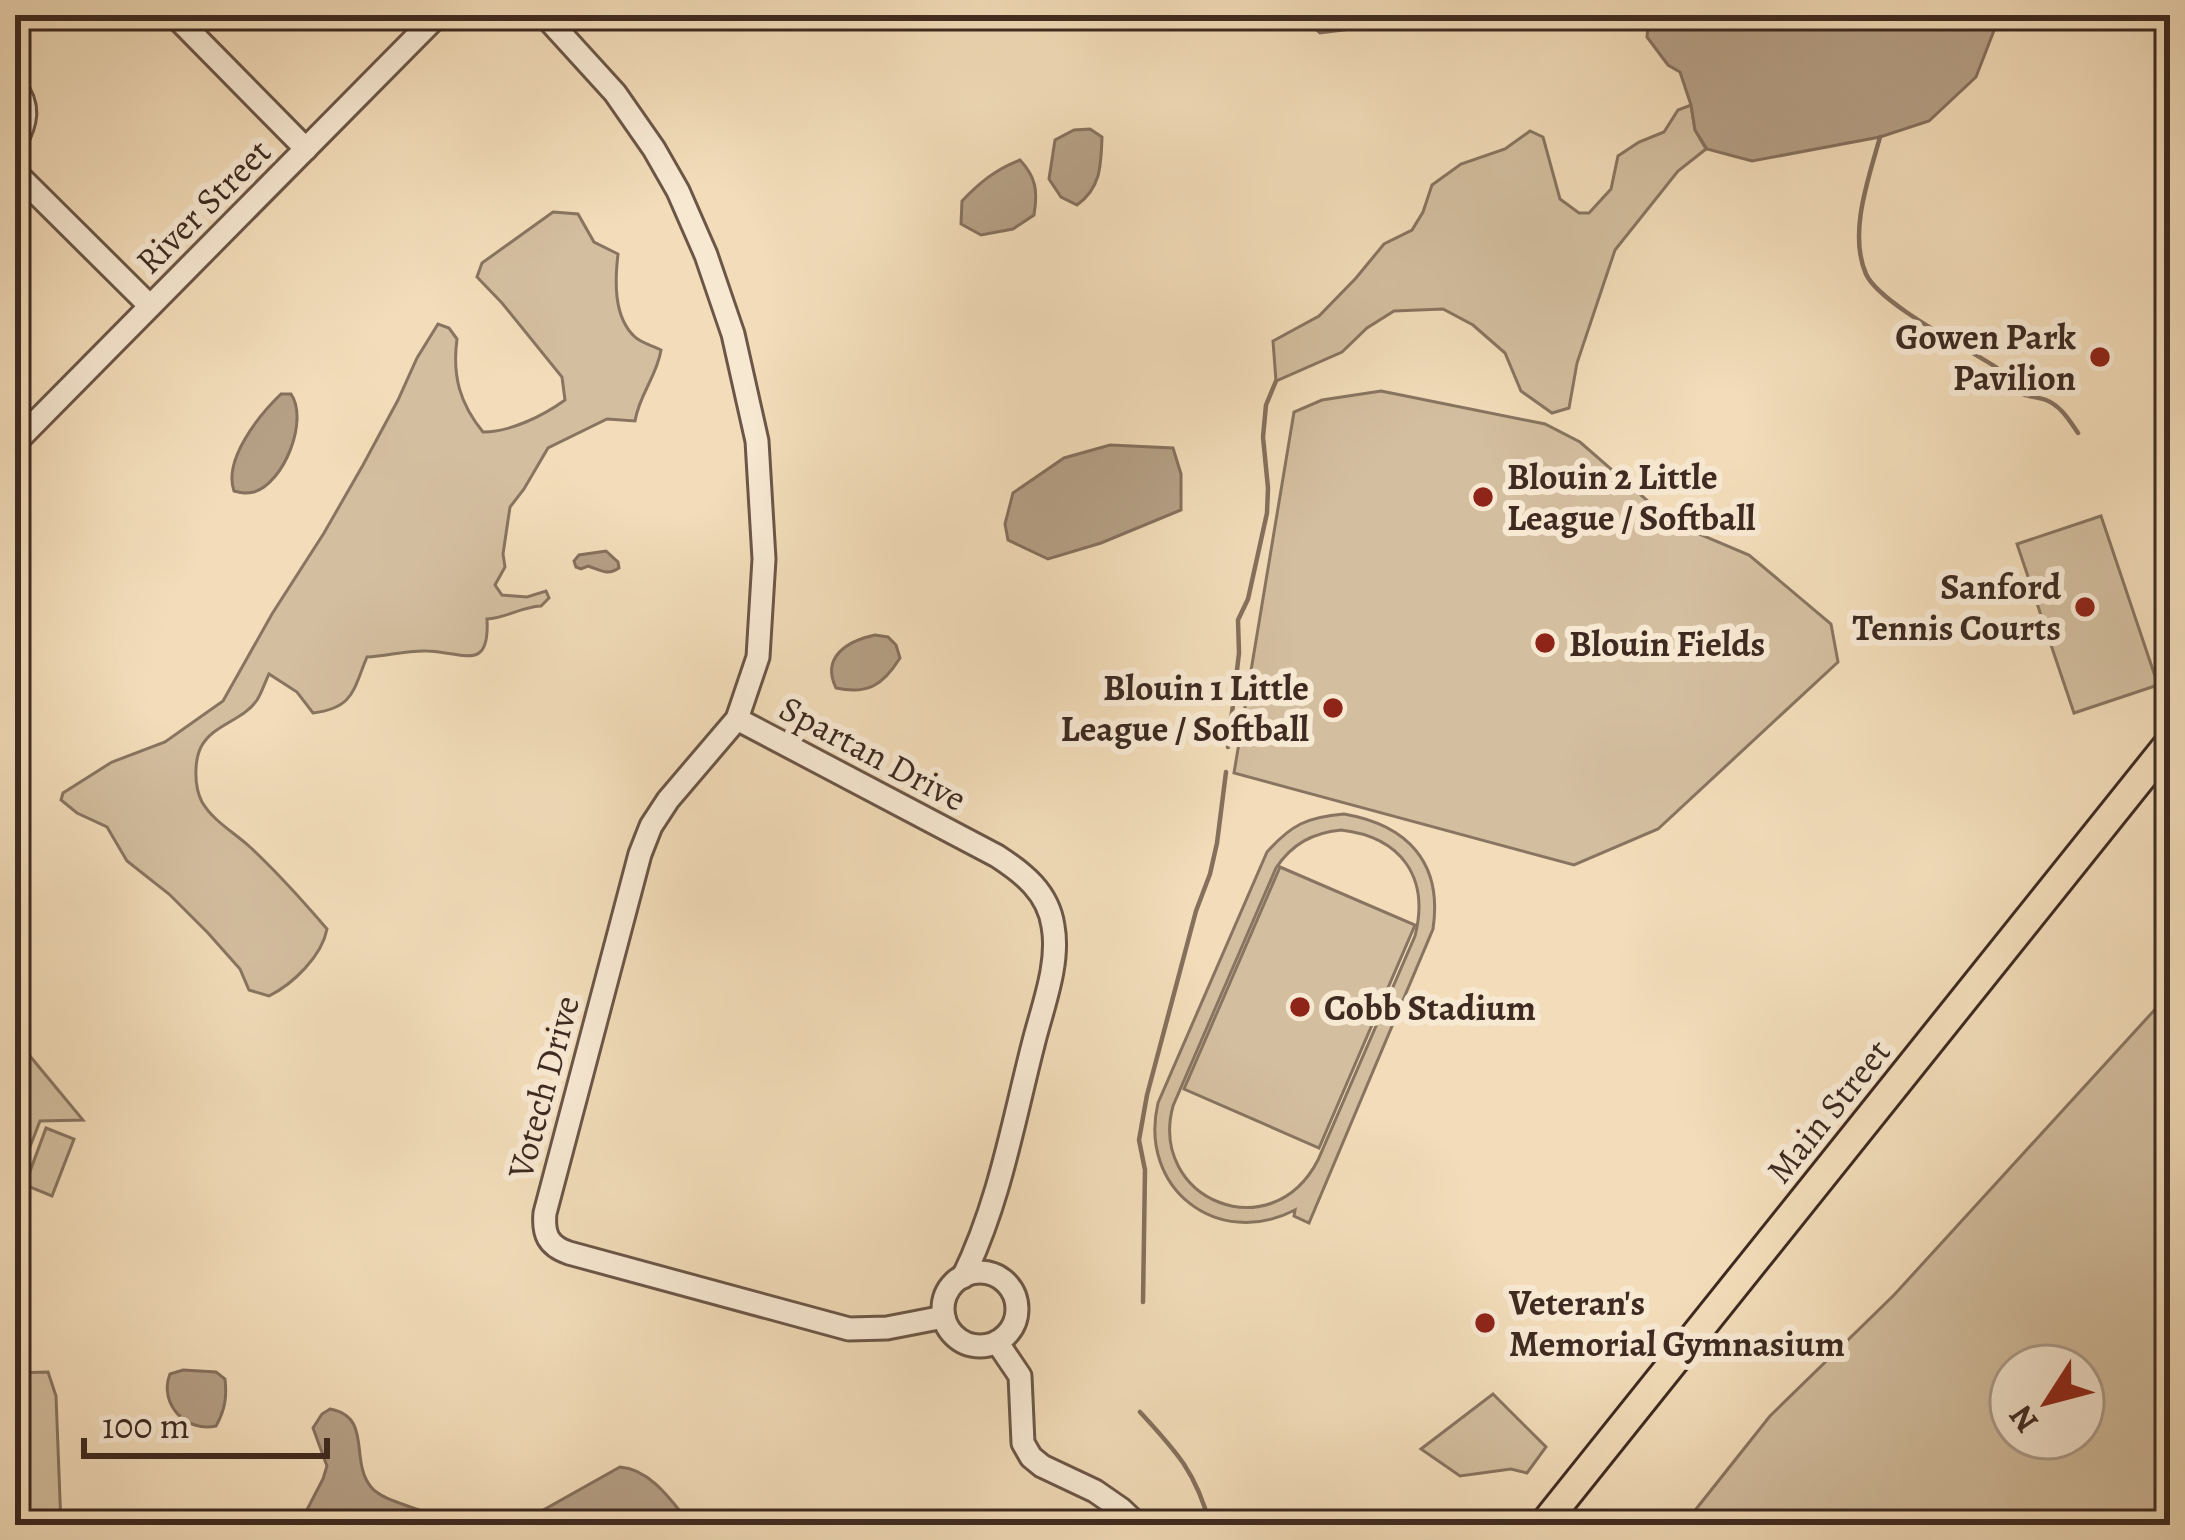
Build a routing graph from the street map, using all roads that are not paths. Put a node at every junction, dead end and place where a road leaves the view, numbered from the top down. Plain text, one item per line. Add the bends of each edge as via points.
1 (174, 15) edge
2 (438, 15) edge
3 (544, 15) edge
4 (15, 87) edge
5 (15, 142) edge
6 (306, 149) junction
7 (15, 172) edge
8 (150, 306) junction
9 (15, 443) edge
10 (736, 718) junction
11 (2170, 742) edge
12 (963, 1276) junction
13 (944, 1317) junction
14 (997, 1342) junction
15 (1138, 1525) edge
16 (1543, 1525) edge

1 - 6 street
2 - 6 street, River Street
3 - 10 street, Spartan Drive via 654,149 706,255 733,334 758,441 764,559 758,657
4 - 5 street via 26,112
6 - 8 street, River Street
7 - 8 street
8 - 9 street, River Street
10 - 12 street, Spartan Drive via 997,856 1021,871 1049,909 1049,979 993,1205
10 - 13 street, Votech Drive via 668,800 640,854 543,1230 569,1253 849,1329
11 - 16 main road, Main Street
12 - 13 street via 949,1289
12 - 14 street via 991,1274 1013,1293 1015,1321
13 - 14 street via 968,1344
14 - 15 street via 1020,1376 1023,1443 1031,1457

